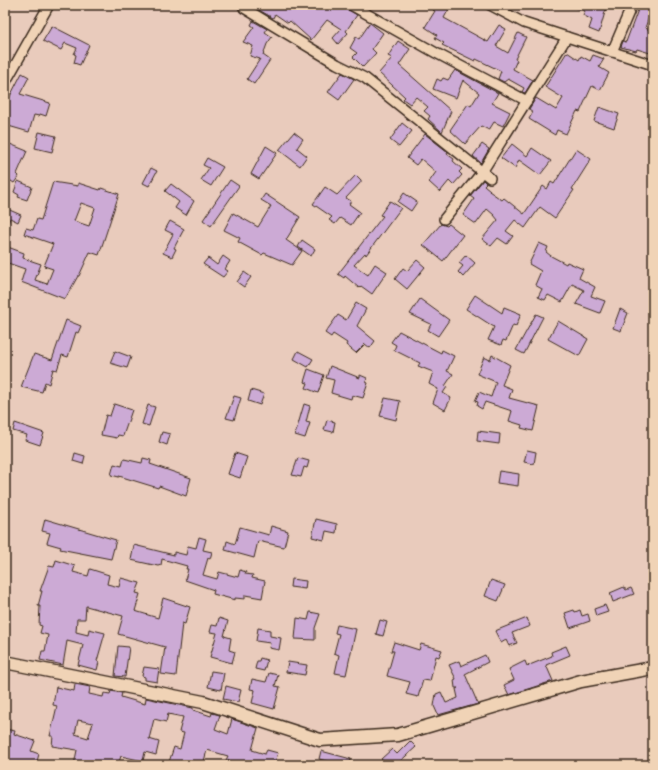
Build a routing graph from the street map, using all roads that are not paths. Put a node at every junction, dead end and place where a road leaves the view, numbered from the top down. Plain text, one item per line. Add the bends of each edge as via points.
1 (50, 5) edge
2 (351, 5) edge
3 (490, 5) edge
4 (632, 5) edge
5 (244, 10) edge
6 (567, 37) junction
7 (612, 52) junction
8 (653, 65) edge
9 (5, 83) edge
10 (527, 101) junction
11 (482, 172) junction
12 (490, 178) dead end
13 (444, 219) dead end
14 (5, 662) edge
15 (653, 668) edge

1 - 9 street
2 - 10 street
3 - 6 street via 524,23
4 - 7 street
5 - 11 street via 365,78
6 - 7 street
6 - 10 street
7 - 8 street
10 - 11 street
11 - 12 street
11 - 13 street
14 - 15 street via 203,702 320,740 398,735 581,681

